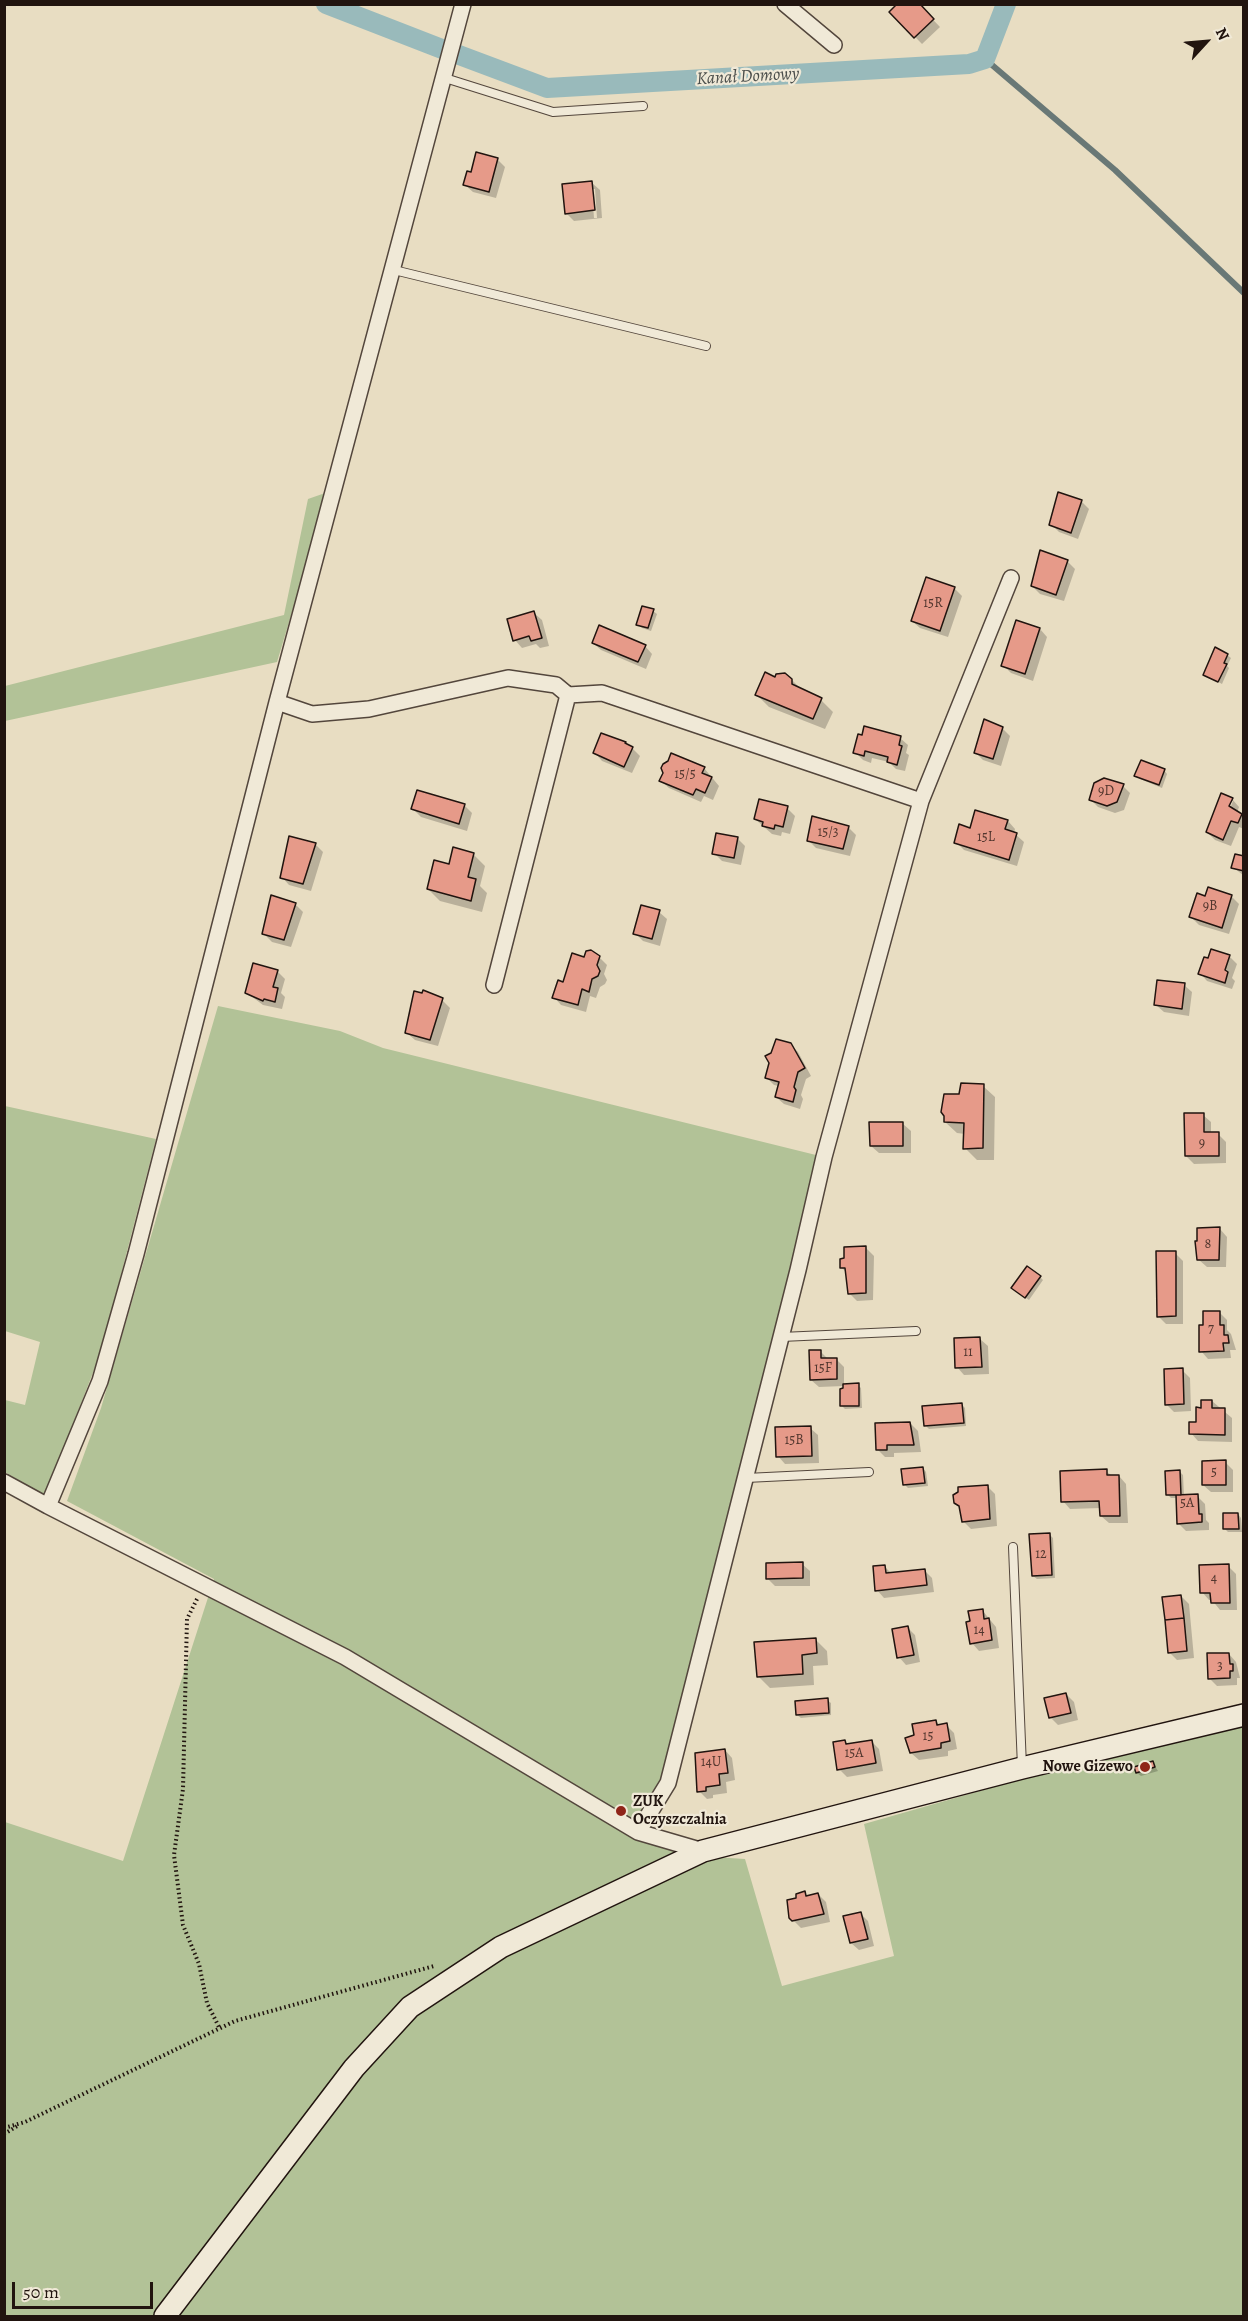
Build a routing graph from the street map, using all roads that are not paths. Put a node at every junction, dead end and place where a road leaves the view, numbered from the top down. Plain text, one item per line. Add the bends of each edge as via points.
1 (463, 4) edge
2 (785, 4) edge
3 (834, 45) dead end
4 (445, 78) junction
5 (643, 106) dead end
6 (393, 270) junction
7 (706, 346) dead end
8 (1011, 578) dead end
9 (568, 695) junction
10 (277, 702) junction
11 (921, 801) junction
12 (494, 985) dead end
13 (916, 1331) dead end
14 (781, 1337) junction
15 (869, 1472) dead end
16 (746, 1478) junction
17 (4, 1482) edge
18 (48, 1506) junction
19 (1013, 1547) dead end
20 (1244, 1715) edge
21 (1022, 1768) junction
22 (638, 1832) junction
23 (703, 1851) junction
24 (165, 2316) edge

1 - 4 street
2 - 3 street
4 - 5 lane via 553,112
4 - 6 street
6 - 7 lane
6 - 10 street
8 - 11 street
9 - 10 street via 556,685 508,678 369,709 312,714
9 - 11 street via 602,693
9 - 12 street
10 - 18 street via 103,1370
11 - 14 street via 824,1157
13 - 14 lane
14 - 16 street
15 - 16 lane
16 - 22 street via 668,1783
17 - 18 street
18 - 22 street via 345,1657
19 - 21 lane
20 - 21 street
21 - 23 street
22 - 23 street
23 - 24 street via 501,1947 410,2007 354,2068

